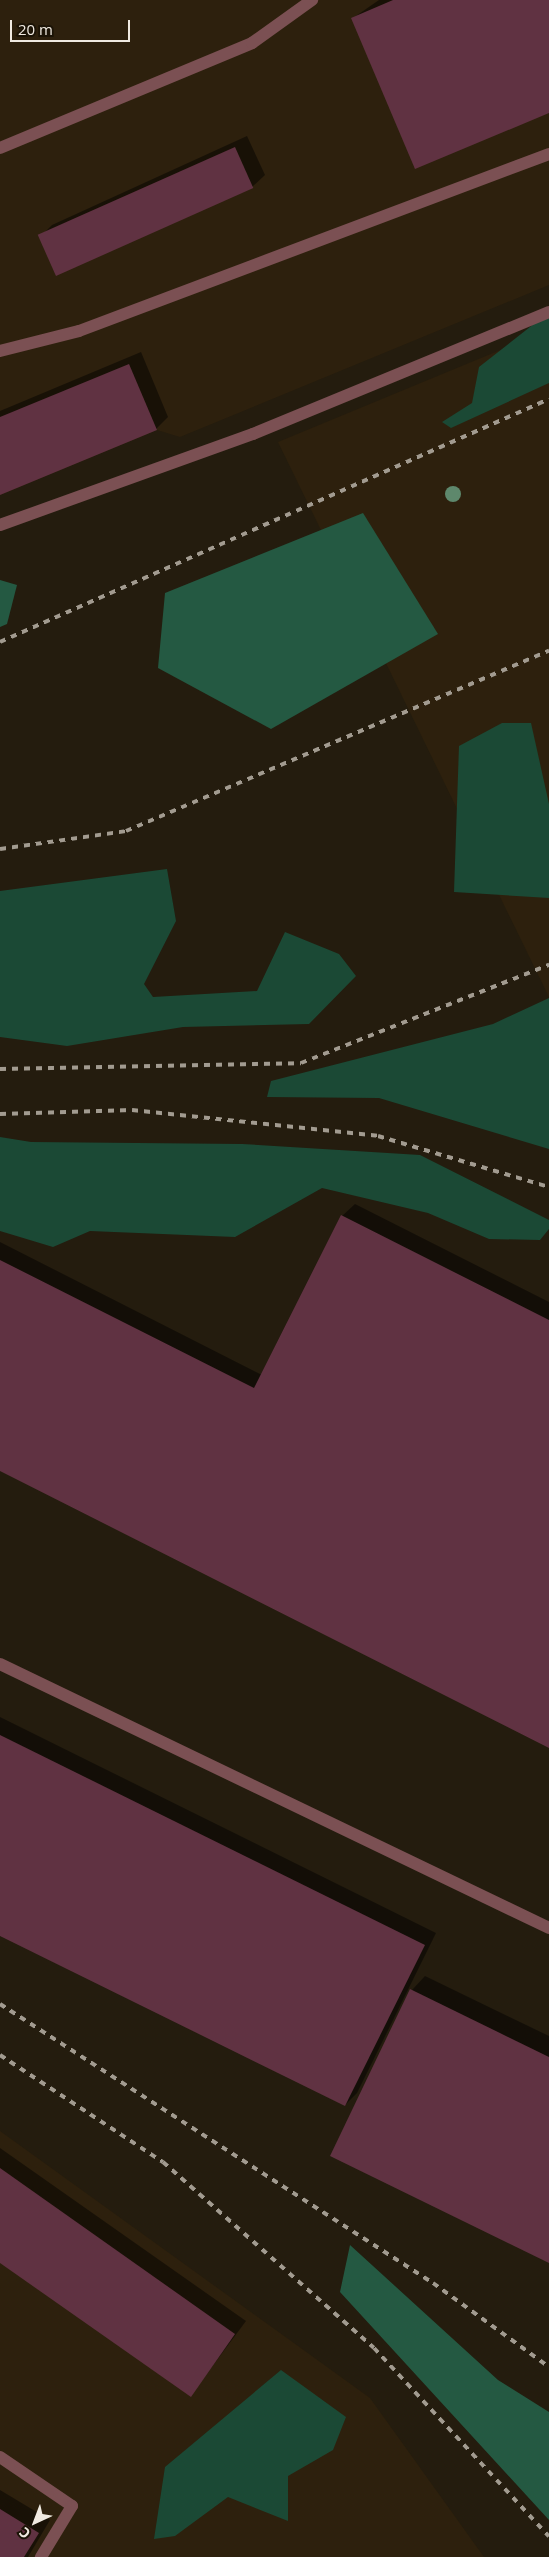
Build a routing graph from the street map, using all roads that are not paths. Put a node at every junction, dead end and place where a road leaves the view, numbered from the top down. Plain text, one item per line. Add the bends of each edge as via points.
1 (312, 0) edge
2 (0, 148) edge
3 (549, 154) edge
4 (549, 312) edge
5 (0, 351) edge
6 (0, 524) edge
7 (0, 1664) edge
8 (549, 1928) edge
9 (0, 2457) edge
10 (41, 2557) edge

1 - 2 lane via 252,43
3 - 5 lane via 79,331
4 - 6 lane via 253,434
7 - 8 lane
9 - 10 lane via 72,2506

